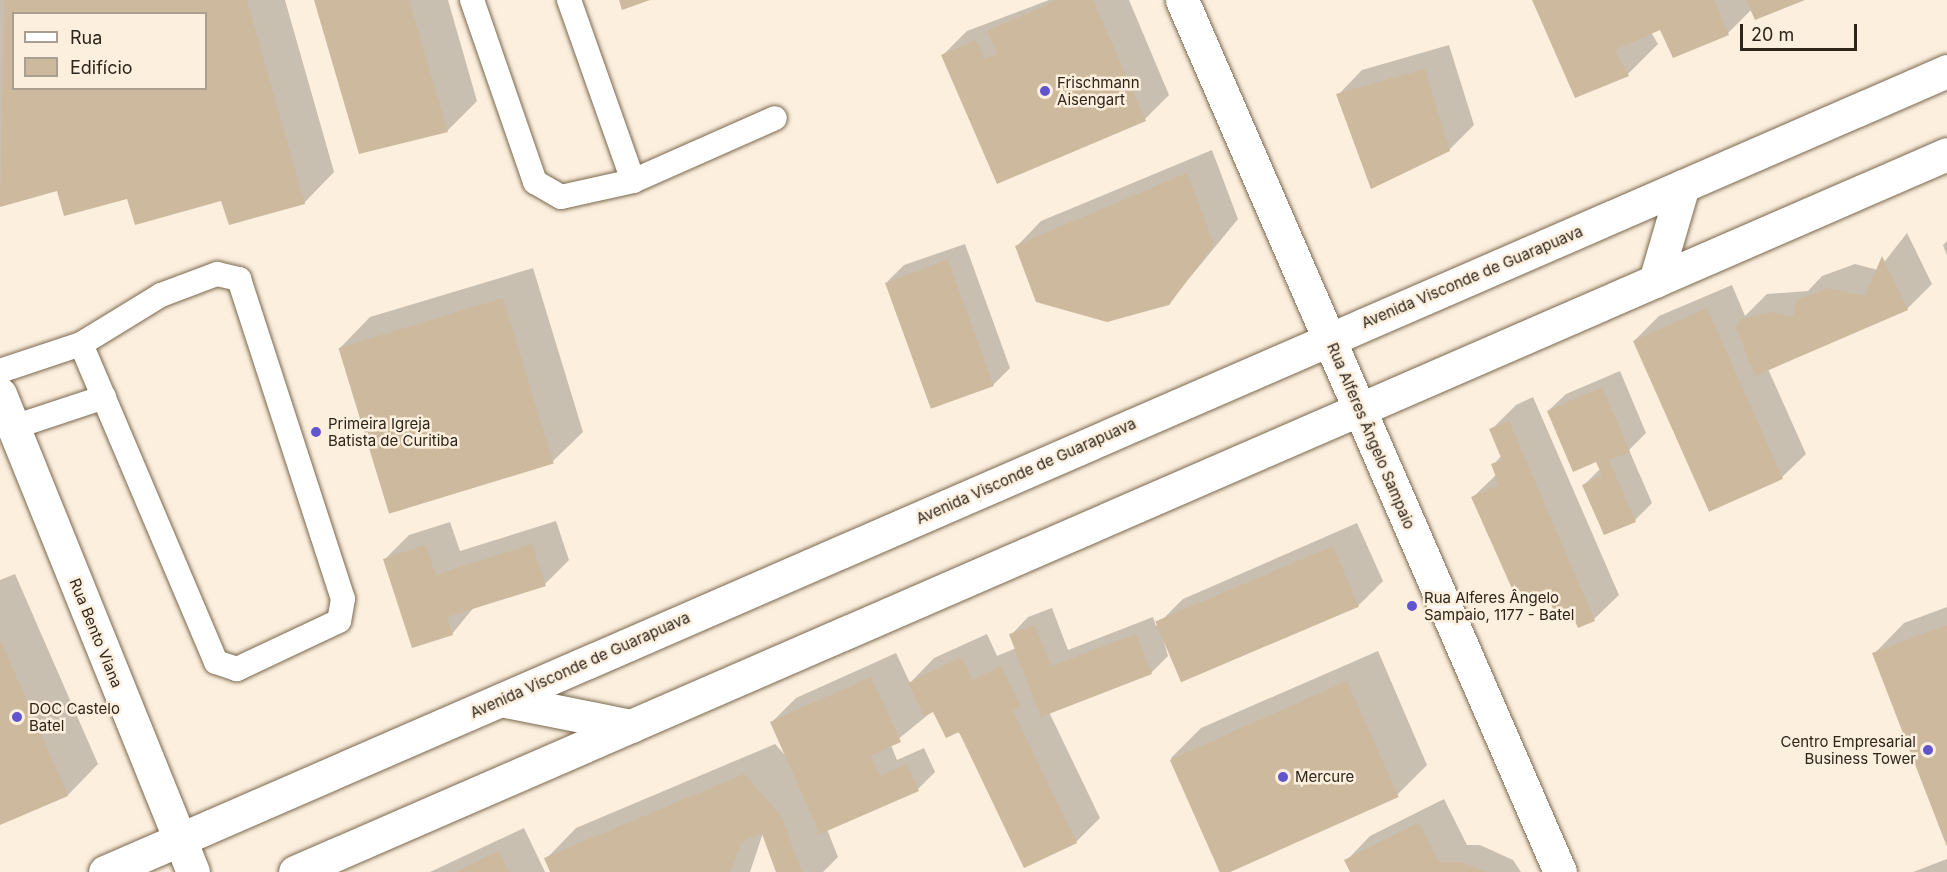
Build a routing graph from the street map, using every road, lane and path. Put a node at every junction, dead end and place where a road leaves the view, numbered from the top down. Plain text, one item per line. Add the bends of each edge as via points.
1 (472, 0) edge
2 (569, 0) edge
3 (1182, 0) edge
4 (1947, 71) edge
5 (775, 118) dead end
6 (1947, 154) edge
7 (633, 181) junction
8 (1683, 186) junction
9 (1655, 281) junction
10 (1329, 339) junction
11 (81, 344) junction
12 (0, 370) edge
13 (0, 394) edge
14 (104, 397) junction
15 (1359, 410) junction
16 (14, 427) junction
17 (501, 700) junction
18 (631, 726) junction
19 (180, 840) junction
20 (105, 872) edge
21 (193, 872) edge
22 (295, 872) edge
23 (1560, 872) edge

1 - 7 lane via 536,182 561,197
2 - 7 lane
3 - 10 main road, Rua Alferes Ângelo Sampaio
4 - 8 main road, Avenida Visconde de Guarapuava
5 - 7 lane
6 - 9 main road
8 - 9 main road
8 - 10 main road, Avenida Visconde de Guarapuava
9 - 15 main road
10 - 15 main road, Rua Alferes Ângelo Sampaio
10 - 17 main road, Avenida Visconde de Guarapuava
11 - 12 lane
11 - 14 lane
11 - 14 lane via 161,295 217,274 239,279 343,599 339,621 237,669 216,662
13 - 16 main road, Rua Bento Viana
14 - 16 lane
15 - 18 main road
15 - 23 main road, Rua Alferes Ângelo Sampaio
16 - 19 main road, Rua Bento Viana
17 - 18 main road
17 - 19 main road, Avenida Visconde de Guarapuava
18 - 22 main road
19 - 20 main road, Avenida Visconde de Guarapuava
19 - 21 main road, Rua Bento Viana

